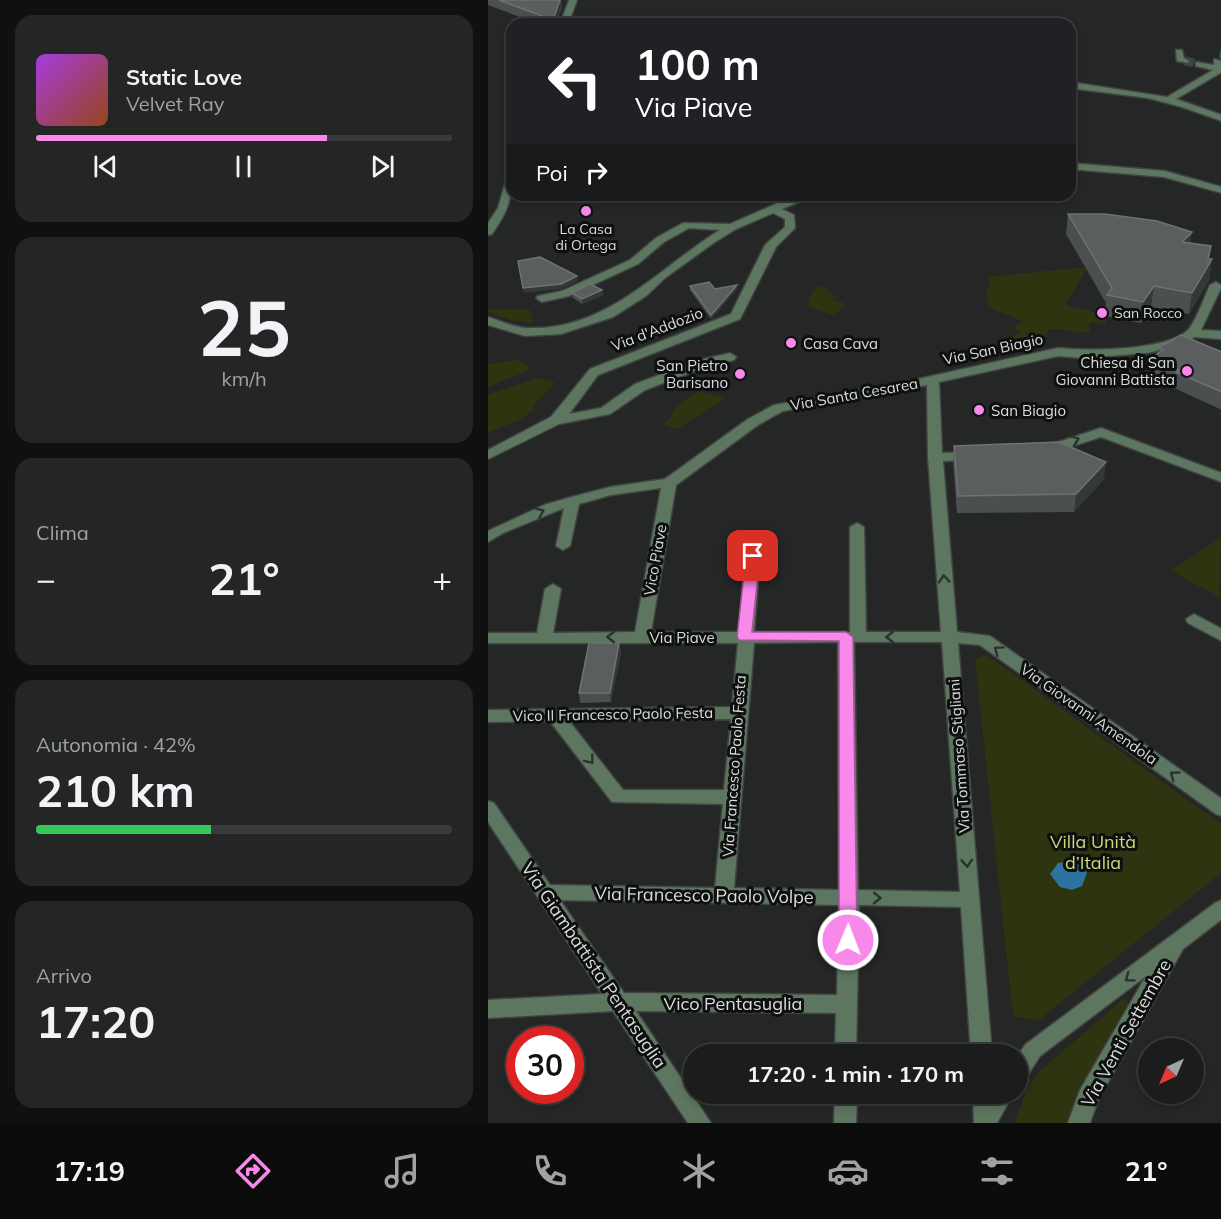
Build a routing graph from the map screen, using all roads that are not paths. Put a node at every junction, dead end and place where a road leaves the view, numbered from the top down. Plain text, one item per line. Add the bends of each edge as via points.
1 (573, 0) edge
2 (566, 18) edge
3 (1199, 64) tunnel mouth
4 (1220, 66) edge
5 (1076, 86) edge
6 (1169, 100) junction
7 (1222, 118) edge
8 (1076, 167) edge
9 (1222, 190) edge
10 (506, 198) edge
11 (794, 201) edge
12 (773, 209) junction
13 (732, 227) junction
14 (488, 232) edge
15 (1216, 285) dead end
16 (542, 298) dead end
17 (488, 321) edge
18 (1193, 333) junction
19 (1222, 335) edge
20 (730, 357) dead end
21 (930, 380) junction
22 (555, 420) junction
23 (1033, 454) edge
24 (488, 455) edge
25 (992, 456) edge
26 (935, 457) junction
27 (1222, 478) edge
28 (669, 483) junction
29 (573, 501) junction
30 (857, 527) dead end
31 (488, 538) edge
32 (563, 546) dead end
33 (753, 556) dead end
34 (553, 589) dead end
35 (1194, 619) dead end
36 (544, 636) junction
37 (1222, 636) edge
38 (642, 637) junction
39 (744, 637) junction
40 (852, 637) junction
41 (949, 637) junction
42 (488, 638) edge
43 (738, 713) junction
44 (554, 714) junction
45 (488, 716) edge
46 (732, 797) junction
47 (488, 808) edge
48 (1222, 809) edge
49 (546, 892) junction
50 (724, 895) junction
51 (849, 898) junction
52 (970, 900) junction
53 (1222, 909) edge
54 (1176, 943) junction
55 (620, 1002) junction
56 (847, 1004) junction
57 (488, 1009) edge
58 (846, 1044) edge
59 (981, 1044) edge
60 (1028, 1057) edge
61 (846, 1104) edge
62 (984, 1104) edge
63 (996, 1104) edge
64 (984, 1122) edge
65 (700, 1123) edge
66 (845, 1123) edge
67 (1079, 1123) edge

1 - 2 street
3 - 4 street
4 - 6 street
5 - 6 street
6 - 7 street
8 - 9 street via 1165,174 1188,184
10 - 14 street
11 - 12 street
12 - 13 street
12 - 22 street, Via d'Addozio via 790,217 790,228 771,245 736,316 594,372
13 - 16 street via 687,225 660,240 634,262 564,294
13 - 17 street via 609,314 561,330 525,332
15 - 18 street
18 - 19 street
18 - 21 street, Via San Biagio via 1170,344 1135,350 1058,352 969,366
20 - 22 street via 640,387 605,411
21 - 26 street, Via Tommaso Stigliani via 934,385
21 - 28 street, Via Santa Cesarea via 779,408 753,422
22 - 24 street, Via d'Addozio
23 -> 27 street via 1101,432
25 - 26 street
41 -> 26 street, Via Tommaso Stigliani
28 - 29 street, Via Santa Cesarea via 610,491
28 - 38 street, Vico Piave
31 -> 29 street, Via Santa Cesarea via 508,526
29 - 32 street
30 - 40 street
33 - 39 street, Via Francesco Paolo Festa
34 - 36 street
35 - 37 street
38 -> 36 street, Via Piave
36 - 42 street, Via Piave
38 - 39 street, Via Piave
39 - 40 street, Via Piave
39 - 43 street, Via Francesco Paolo Festa
41 -> 40 street, Via Piave
40 - 51 street
48 -> 41 street, Via Giovanni Amendola via 984,640
41 -> 52 street, Via Tommaso Stigliani
43 - 44 street, Vico II Francesco Paolo Festa
43 - 46 street, Via Francesco Paolo Festa
44 - 45 street, Vico II Francesco Paolo Festa
44 -> 46 street via 618,797
46 - 50 street, Via Francesco Paolo Festa
47 - 49 street, Via Giambattista Pentasuglia
49 - 50 street, Via Francesco Paolo Volpe
49 - 55 street, Via Giambattista Pentasuglia
50 - 51 street, Via Francesco Paolo Volpe
51 -> 52 street, Via Francesco Paolo Volpe
51 - 56 street
52 - 59 street, Via Tommaso Stigliani
53 - 54 street, Via Venti Settembre
54 -> 60 street, Via Venti Settembre
54 - 67 street, Via Venti Settembre via 1088,1096
55 - 56 street, Vico Pentasuglia
55 - 57 street, Vico Pentasuglia
55 - 65 street, Via Giambattista Pentasuglia
56 - 58 street
61 - 66 street
62 - 64 street
63 - 64 street

